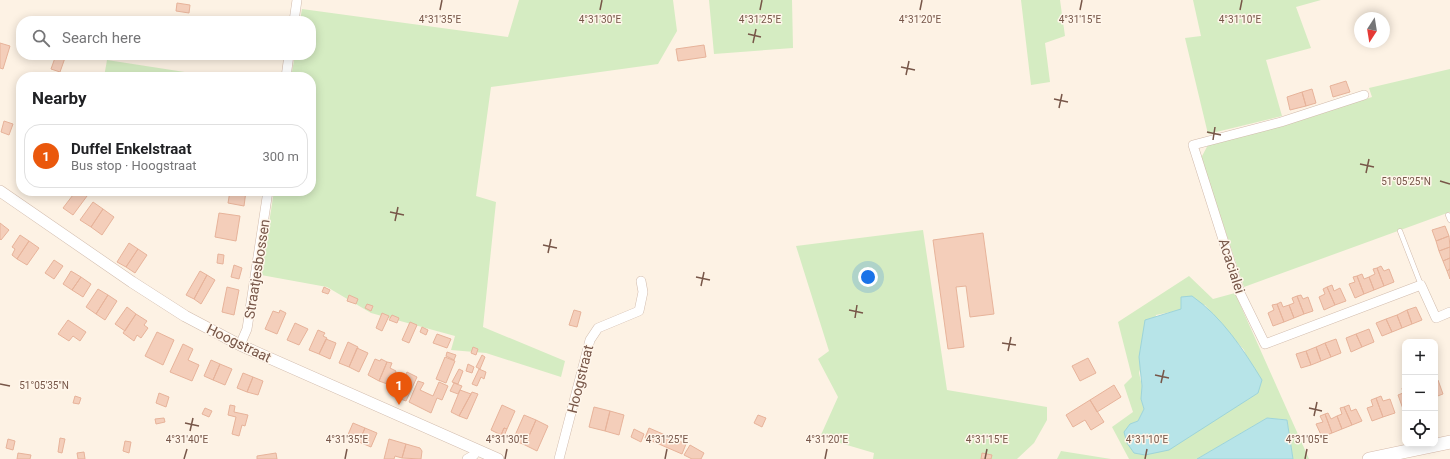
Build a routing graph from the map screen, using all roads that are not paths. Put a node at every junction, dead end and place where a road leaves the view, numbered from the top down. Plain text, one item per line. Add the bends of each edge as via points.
1 (297, 0) edge
2 (295, 16) edge
3 (288, 60) edge
4 (287, 72) edge
5 (1364, 96) dead end
6 (0, 191) edge
7 (267, 196) edge
8 (1400, 231) dead end
9 (640, 281) dead end
10 (1421, 284) junction
11 (1450, 312) edge
12 (240, 345) junction
13 (1450, 442) edge
14 (476, 450) junction
15 (467, 459) edge
16 (498, 459) edge
17 (559, 459) edge
18 (1369, 459) edge

1 - 2 street
3 - 4 street
5 - 10 street, Acacialei via 1281,122 1193,145 1240,293 1265,344
6 - 12 street, Hoogstraat via 145,291
7 - 12 street, Straatjesbossen via 247,329
8 - 10 lane
9 - 17 street, Hoogstraat via 643,292 640,311 598,328 590,340
10 - 11 street via 1436,318
12 - 14 street, Hoogstraat
13 - 18 main road
14 - 15 street via 474,455
14 - 16 street, Hoogstraat

